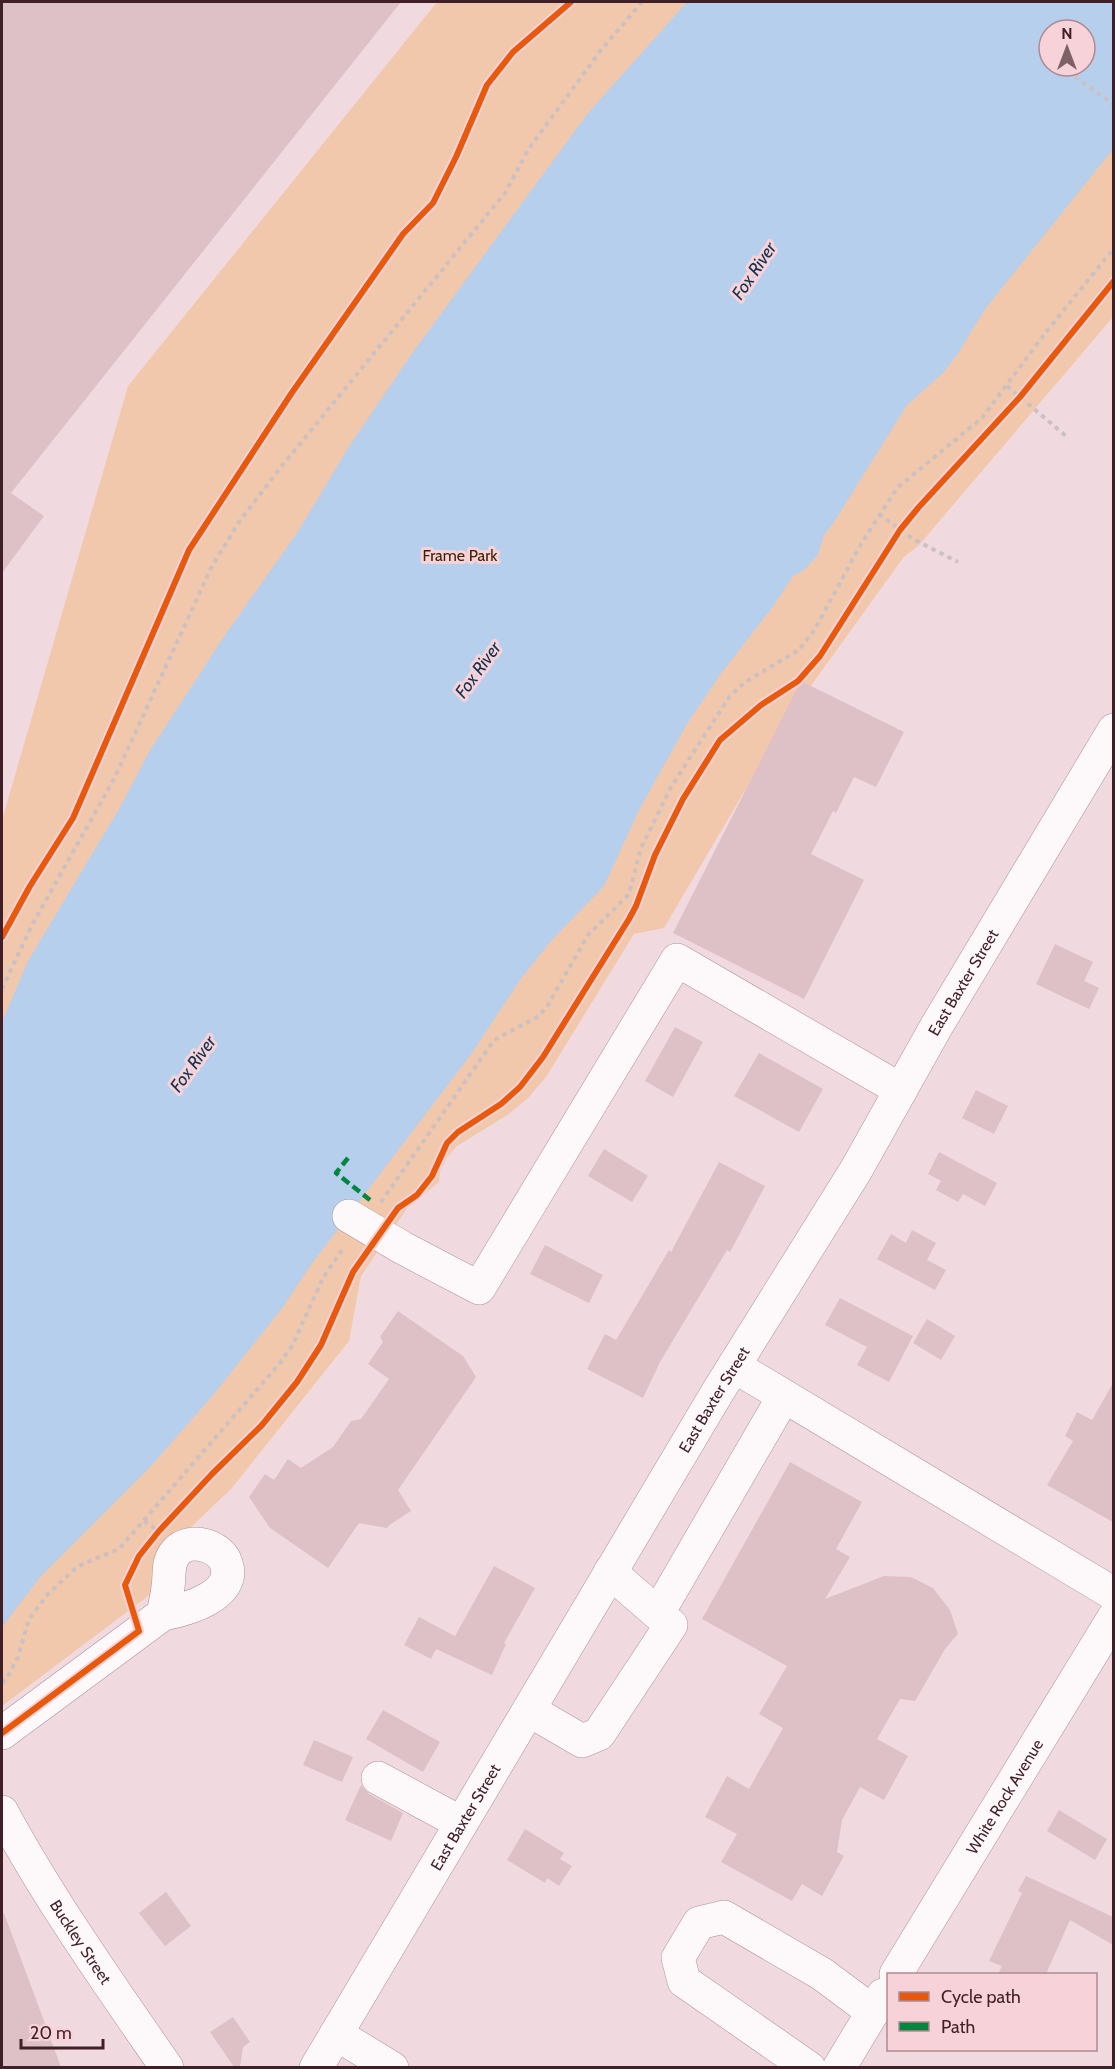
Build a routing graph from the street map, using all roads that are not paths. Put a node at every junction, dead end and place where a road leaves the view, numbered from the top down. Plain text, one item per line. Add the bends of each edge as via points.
1 (1113, 730) edge
2 (901, 1090) junction
3 (355, 1220) road end
4 (734, 1366) junction
5 (784, 1396) junction
6 (610, 1572) junction
7 (1113, 1594) edge
8 (658, 1613) junction
9 (163, 1614) dead end
10 (1113, 1617) edge
11 (529, 1710) junction
12 (2, 1733) edge
13 (378, 1778) dead end
14 (2, 1812) edge
15 (461, 1823) junction
16 (2, 1834) edge
17 (26, 1857) junction
18 (897, 1973) edge
19 (881, 1999) edge
20 (336, 2034) junction
21 (166, 2067) edge
22 (316, 2067) edge
23 (392, 2067) edge
24 (809, 2067) edge
25 (839, 2067) edge

1 - 2 street, East Baxter Street
2 - 3 street via 676,960 479,1288
2 - 4 street, East Baxter Street
4 - 5 street
4 - 6 street, East Baxter Street
5 - 7 street
5 - 8 street
6 - 8 street
6 - 11 street, East Baxter Street
8 - 11 street via 671,1625 599,1734 582,1741
9 - 12 street
10 - 18 street, White Rock Avenue
11 - 15 street, East Baxter Street
13 - 15 street
14 - 17 street, Buckley Street
15 - 20 street, East Baxter Street
16 - 17 street
17 - 21 street, Buckley Street
19 - 24 street via 822,1974 724,1917 699,1923 678,1958 684,1981
19 - 25 street
20 - 22 street, East Baxter Street
20 - 23 street

